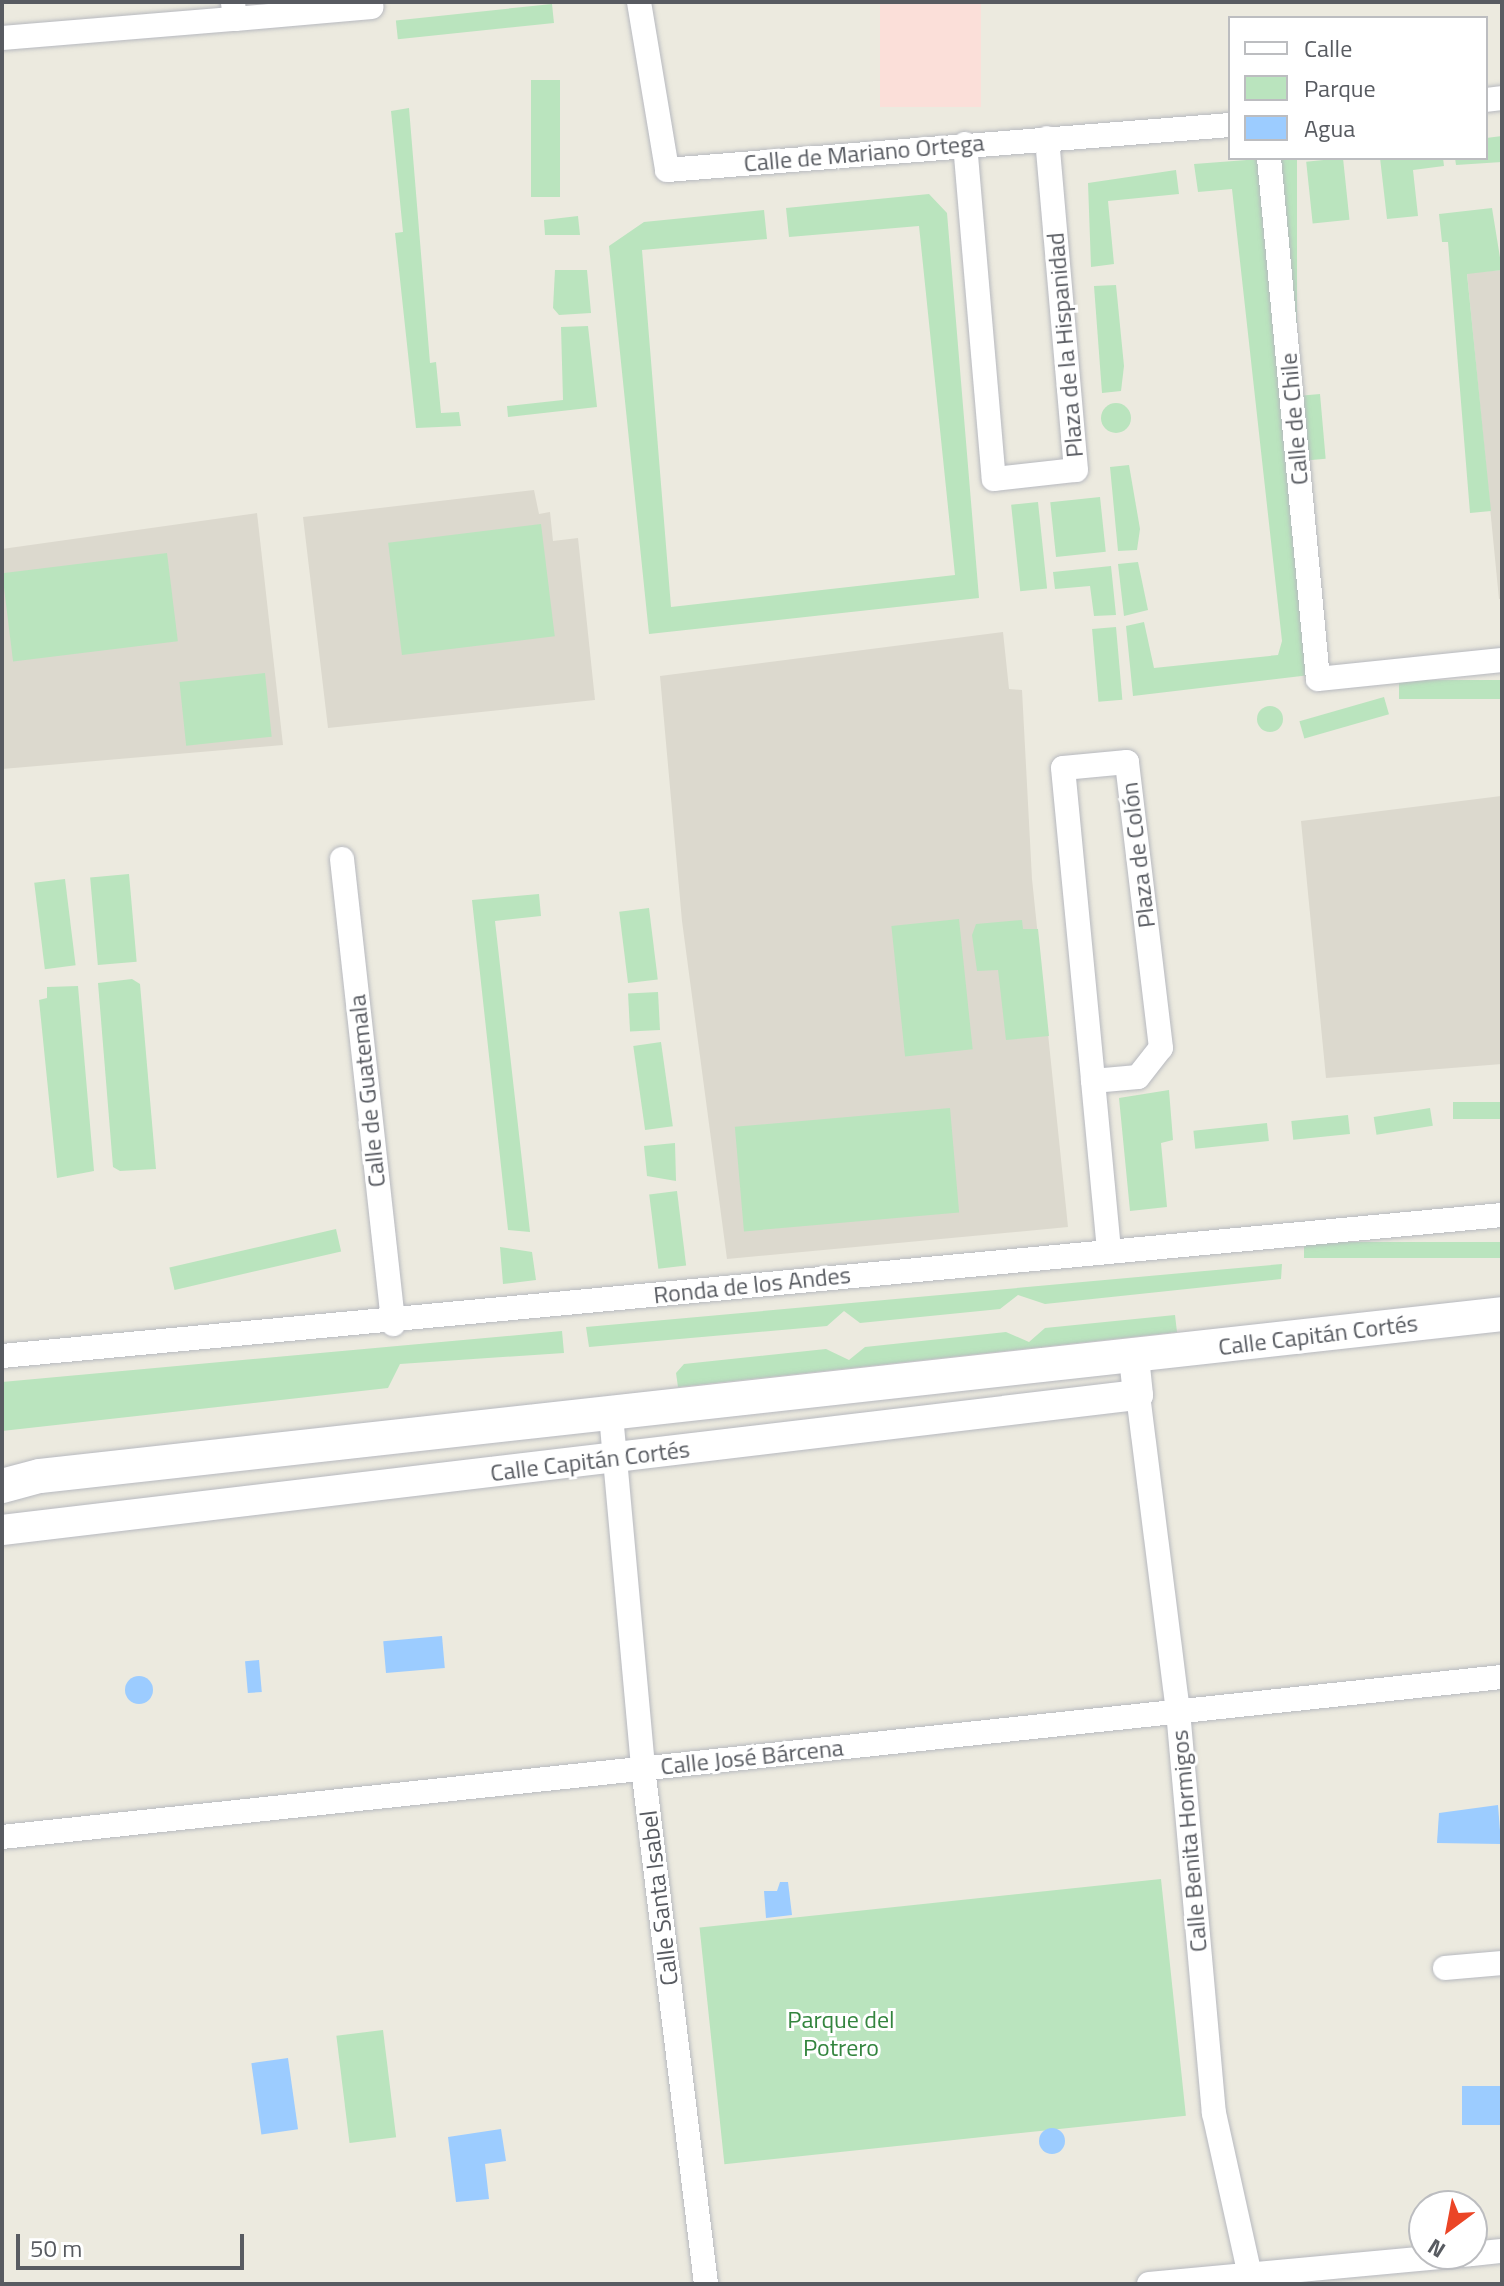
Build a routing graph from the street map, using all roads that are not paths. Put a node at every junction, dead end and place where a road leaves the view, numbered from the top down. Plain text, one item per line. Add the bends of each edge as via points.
1 (639, 2) edge
2 (371, 7) dead end
3 (234, 10) edge
4 (2, 38) edge
5 (1228, 125) edge
6 (1047, 138) junction
7 (965, 144) junction
8 (1269, 160) edge
9 (1502, 660) edge
10 (342, 859) dead end
11 (1093, 1086) junction
12 (1502, 1215) edge
13 (1109, 1251) junction
14 (1502, 1314) edge
15 (393, 1324) junction
16 (2, 1356) edge
17 (1134, 1356) junction
18 (1138, 1395) junction
19 (611, 1415) junction
20 (616, 1458) junction
21 (2, 1469) edge
22 (40, 1476) junction
23 (2, 1486) edge
24 (2, 1530) edge
25 (1502, 1677) edge
26 (1178, 1711) junction
27 (643, 1768) junction
28 (2, 1837) edge
29 (1502, 1963) edge
30 (1445, 1968) dead end
31 (1408, 2262) edge
32 (1251, 2281) edge
33 (706, 2284) edge
34 (1149, 2284) edge

1 - 7 street, Calle de Mariano Ortega via 667,170
2 - 3 street
3 - 4 street
5 - 6 street, Calle de Mariano Ortega
6 - 7 street, Calle de Mariano Ortega
6 - 7 street, Plaza de la Hispanidad via 1076,470 994,479
8 - 9 street, Calle de Chile via 1318,679
10 - 15 street, Calle de Guatemala
11 - 11 street, Plaza de Colón via 1063,768 1127,762 1161,1048 1156,1064 1138,1077
11 - 13 street, Plaza de Colón
12 - 13 street, Ronda de los Andes
13 - 15 street, Ronda de los Andes
14 - 17 main road, Calle Capitán Cortés
15 - 16 street, Ronda de los Andes
17 - 18 street
17 - 19 main road, Calle Capitán Cortés
18 - 20 street, Calle Capitán Cortés
18 - 26 street, Calle Benita Hormigos
19 - 20 street, Calle Santa Isabel
19 - 22 main road, Calle Capitán Cortés
20 - 24 street, Calle Capitán Cortés
20 - 27 street, Calle Santa Isabel
21 - 22 main road, Calle Capitán Cortés
22 - 23 main road, Calle Capitán Cortés
25 - 26 street, Calle José Bárcena
26 - 27 street, Calle José Bárcena
26 - 32 street, Calle Benita Hormigos via 1214,2113
27 - 28 street, Calle José Bárcena
27 - 33 street, Calle Santa Isabel
29 - 30 street
31 - 32 street
32 - 34 street

